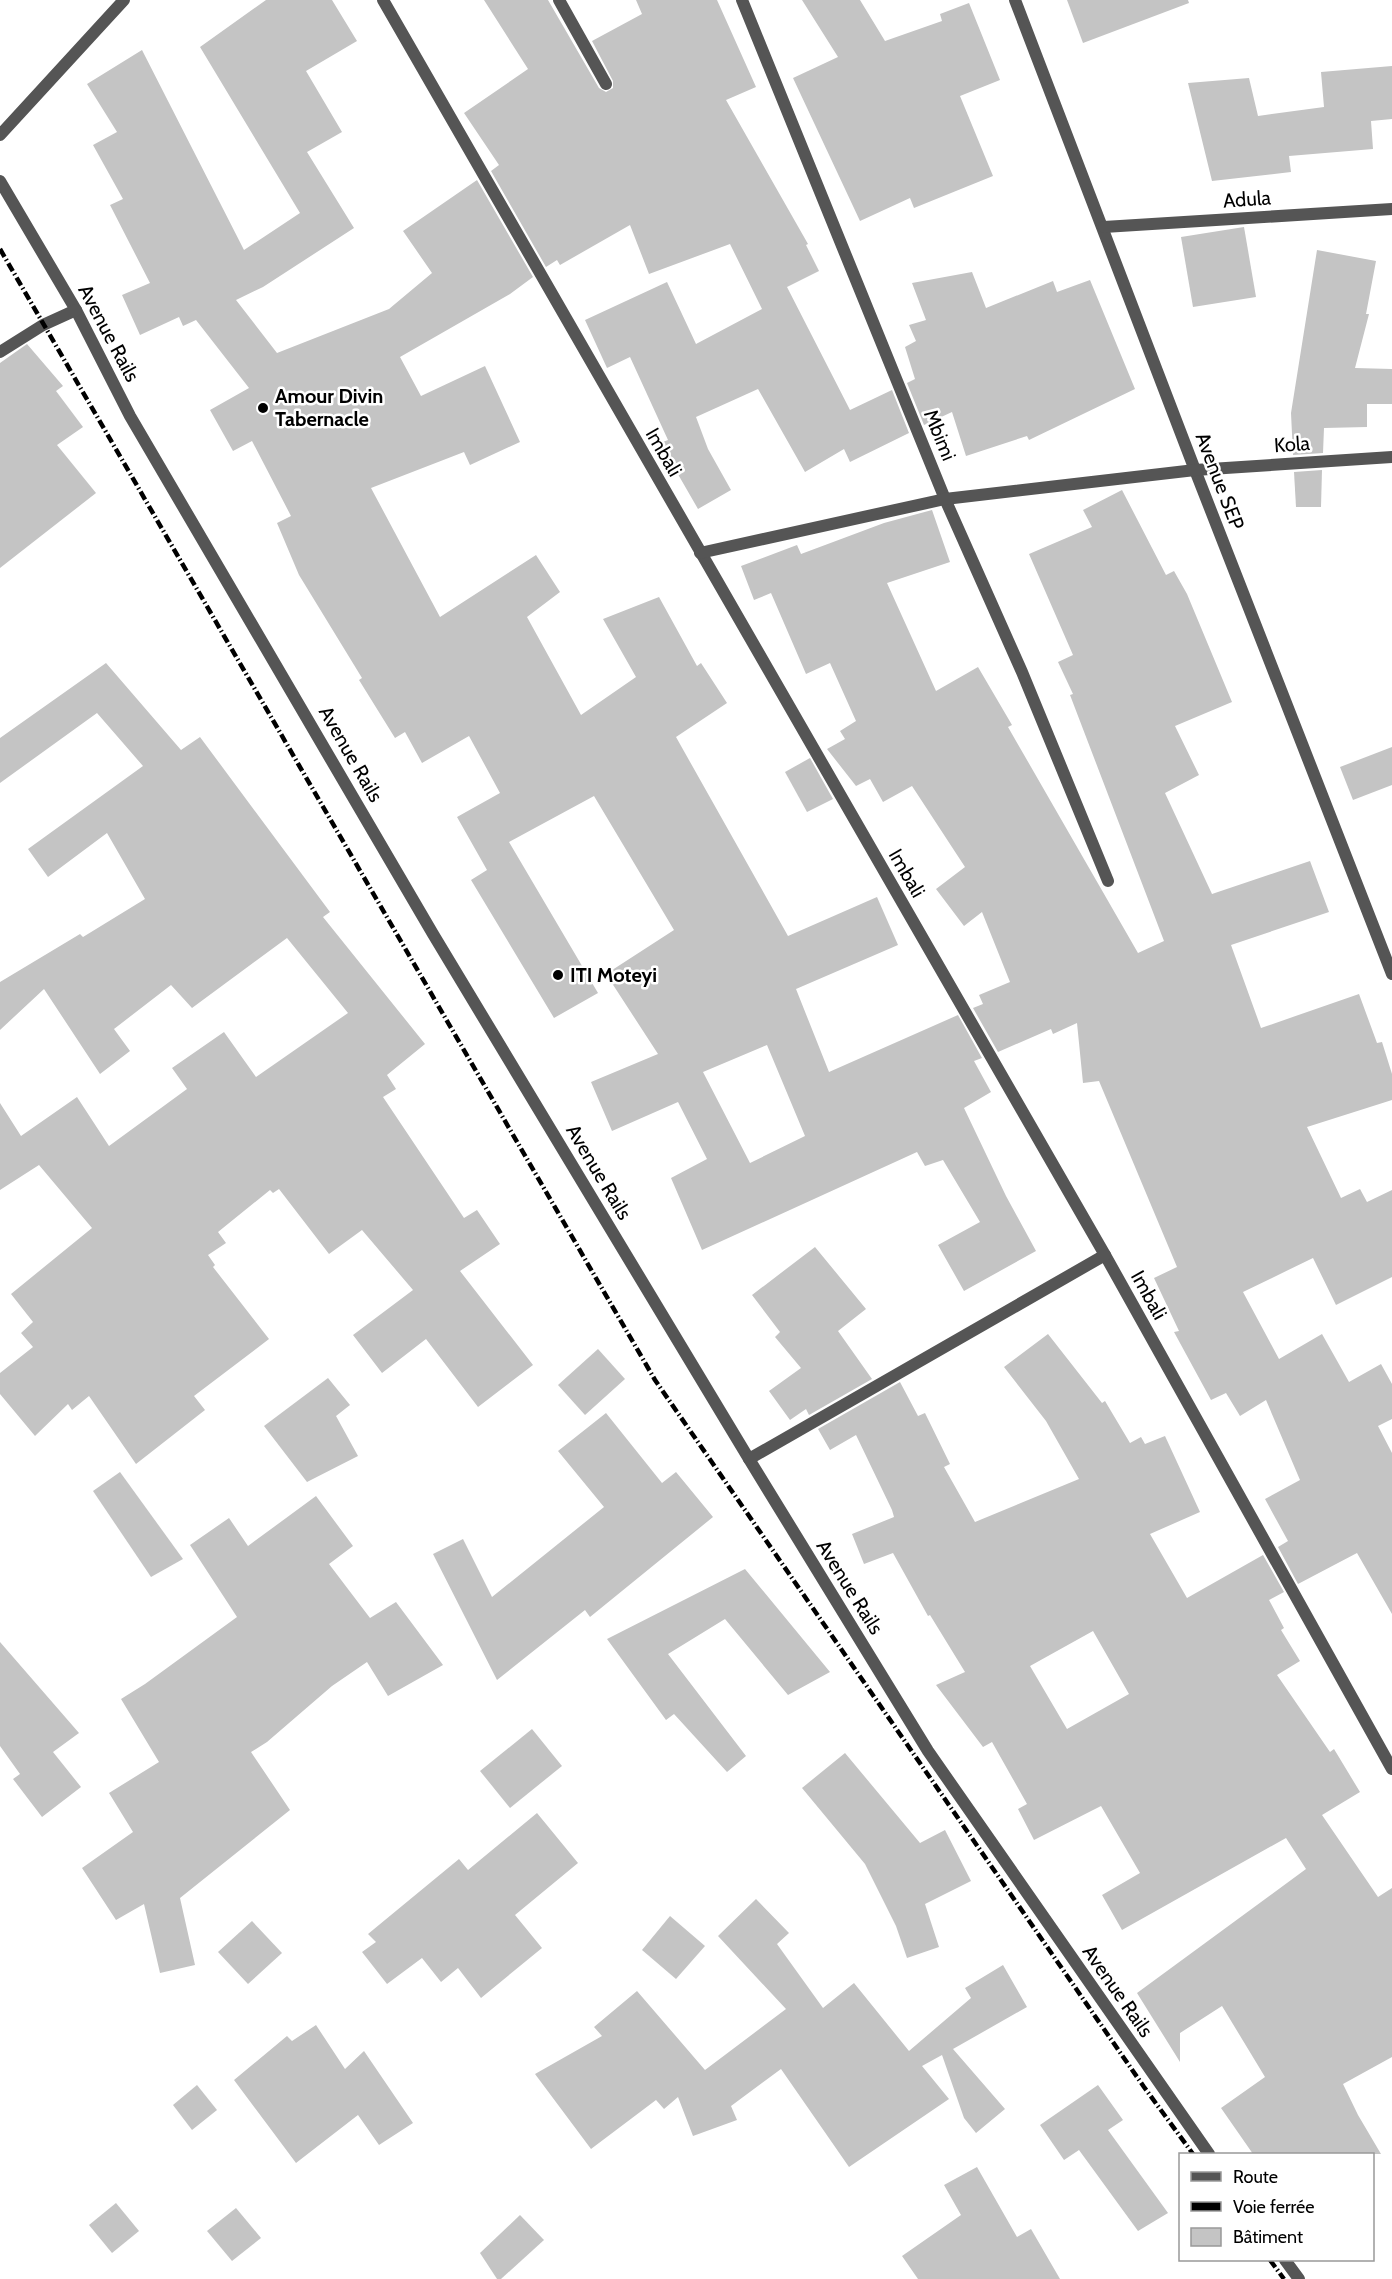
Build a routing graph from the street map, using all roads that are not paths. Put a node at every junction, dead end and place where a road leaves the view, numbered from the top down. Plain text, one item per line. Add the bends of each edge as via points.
1 (124, 0) edge
2 (383, 0) edge
3 (559, 0) edge
4 (742, 0) edge
5 (1016, 0) edge
6 (606, 84) dead end
7 (0, 135) edge
8 (0, 181) edge
9 (1392, 209) edge
10 (1104, 227) junction
11 (76, 310) junction
12 (0, 352) edge
13 (1392, 457) edge
14 (1195, 470) junction
15 (945, 499) junction
16 (700, 553) junction
17 (1108, 881) dead end
18 (1392, 974) edge
19 (1104, 1255) junction
20 (749, 1459) junction
21 (1392, 1769) edge
22 (1208, 2153) edge
23 (1286, 2261) edge
24 (1299, 2279) edge

1 - 7 street
2 - 16 street, Imbali
3 - 6 street
4 - 15 street, Mbimi
5 - 10 street, Avenue SEP
8 - 11 street, Avenue Rails
9 - 10 street, Adula
10 - 14 street, Avenue SEP
11 - 12 street
11 - 20 street, Avenue Rails via 130,416 433,934
13 - 14 street, Kola
14 - 15 street, Kola
14 - 18 street, Avenue SEP
15 - 16 street, Kola
15 - 17 street, Mbimi
16 - 19 street, Imbali
19 - 20 street
19 - 21 street, Imbali
20 - 22 street, Avenue Rails via 928,1751
23 - 24 street

